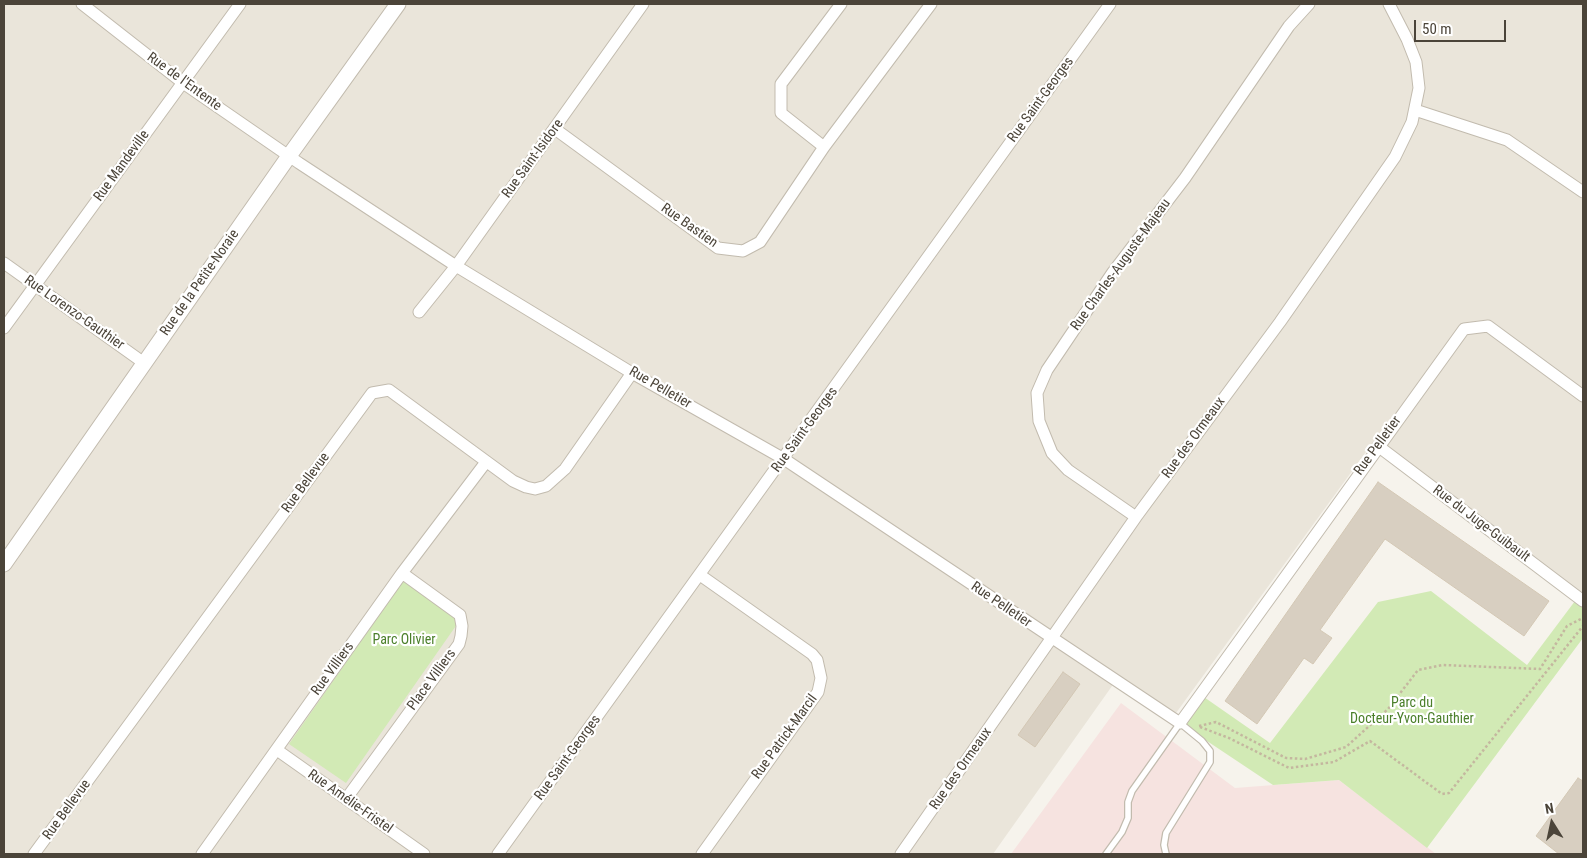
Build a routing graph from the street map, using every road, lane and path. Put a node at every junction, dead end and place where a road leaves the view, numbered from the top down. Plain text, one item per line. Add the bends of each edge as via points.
1 (82, 4) edge
2 (240, 4) edge
3 (398, 4) edge
4 (643, 4) edge
5 (841, 4) edge
6 (930, 4) edge
7 (1110, 4) edge
8 (1309, 4) edge
9 (1389, 4) edge
10 (183, 83) junction
11 (1415, 110) junction
12 (555, 129) junction
13 (824, 147) junction
14 (288, 156) junction
15 (1583, 192) edge
16 (4, 263) edge
17 (456, 266) junction
18 (34, 286) junction
19 (419, 312) dead end
20 (4, 328) edge
21 (144, 363) junction
22 (632, 373) junction
23 (1583, 396) edge
24 (1378, 446) junction
25 (784, 459) junction
26 (486, 462) junction
27 (1136, 517) junction
28 (4, 564) edge
29 (402, 573) junction
30 (700, 575) junction
31 (1583, 601) edge
32 (1583, 618) edge
33 (1583, 626) edge
34 (1052, 640) junction
35 (1180, 723) junction
36 (277, 750) junction
37 (346, 799) junction
38 (34, 854) edge
39 (202, 854) edge
40 (424, 854) edge
41 (498, 854) edge
42 (702, 854) edge
43 (901, 854) edge
44 (1106, 854) edge
45 (1166, 854) edge

1 - 10 street, Rue de l'Entente
2 - 10 street, Rue Mandeville
3 - 14 street, Rue de la Petite-Noraie
4 - 12 street, Rue Saint-Isidore
5 - 13 street via 781,84 781,113
6 - 13 street, Rue Bastien
7 - 25 street, Rue Saint-Georges
8 - 27 street, Rue Charles-Auguste-Majeau via 1289,26 1185,178 1113,272 1046,370 1038,393 1039,421 1052,453 1068,470
9 - 11 street, Rue des Ormeaux via 1416,62 1420,88
10 - 14 street, Rue de l'Entente
10 - 18 street, Rue Mandeville
11 - 15 street via 1507,140
11 - 27 street, Rue des Ormeaux via 1390,164 1280,322
12 - 13 street, Rue Bastien via 718,248 743,251 760,242
12 - 17 street, Rue Saint-Isidore
14 - 17 street, Rue Pelletier
14 - 21 street, Rue de la Petite-Noraie
16 - 18 street, Rue Lorenzo-Gauthier
17 - 19 street, Rue Saint-Isidore
17 - 22 street, Rue Pelletier
18 - 20 street, Rue Mandeville
18 - 21 street, Rue Lorenzo-Gauthier
21 - 28 street, Rue de la Petite-Noraie
22 - 25 street, Rue Pelletier
22 - 26 street, Rue Bellevue via 565,469 546,486 526,487
23 - 24 street, Rue Pelletier via 1488,326 1464,329
24 - 31 street, Rue du Juge-Guibault
24 - 35 street, Rue Pelletier
25 - 30 street, Rue Saint-Georges
25 - 34 street, Rue Pelletier
26 - 29 street, Rue Villiers
26 - 38 street, Rue Bellevue via 389,390 372,393
27 - 34 street, Rue des Ormeaux
29 - 36 street, Rue Villiers
29 - 37 street, Place Villiers via 460,615 459,644
30 - 41 street, Rue Saint-Georges
30 - 42 street, Rue Patrick-Marcil via 812,654 817,660 821,678 818,692
32 - 33 path via 1567,626 1540,669 1443,665 1418,670 1388,709 1346,747 1304,759 1286,758 1216,722 1198,726 1289,768 1334,762 1370,741 1442,794 1449,793
34 - 35 street, Rue Pelletier
34 - 43 street, Rue des Ormeaux
35 - 44 lane via 1132,791 1128,818
35 - 45 lane via 1202,740 1210,751 1210,762 1166,833
36 - 37 street, Rue Amélie-Fristel
36 - 39 street, Rue Villiers
37 - 40 street, Rue Amélie-Fristel

